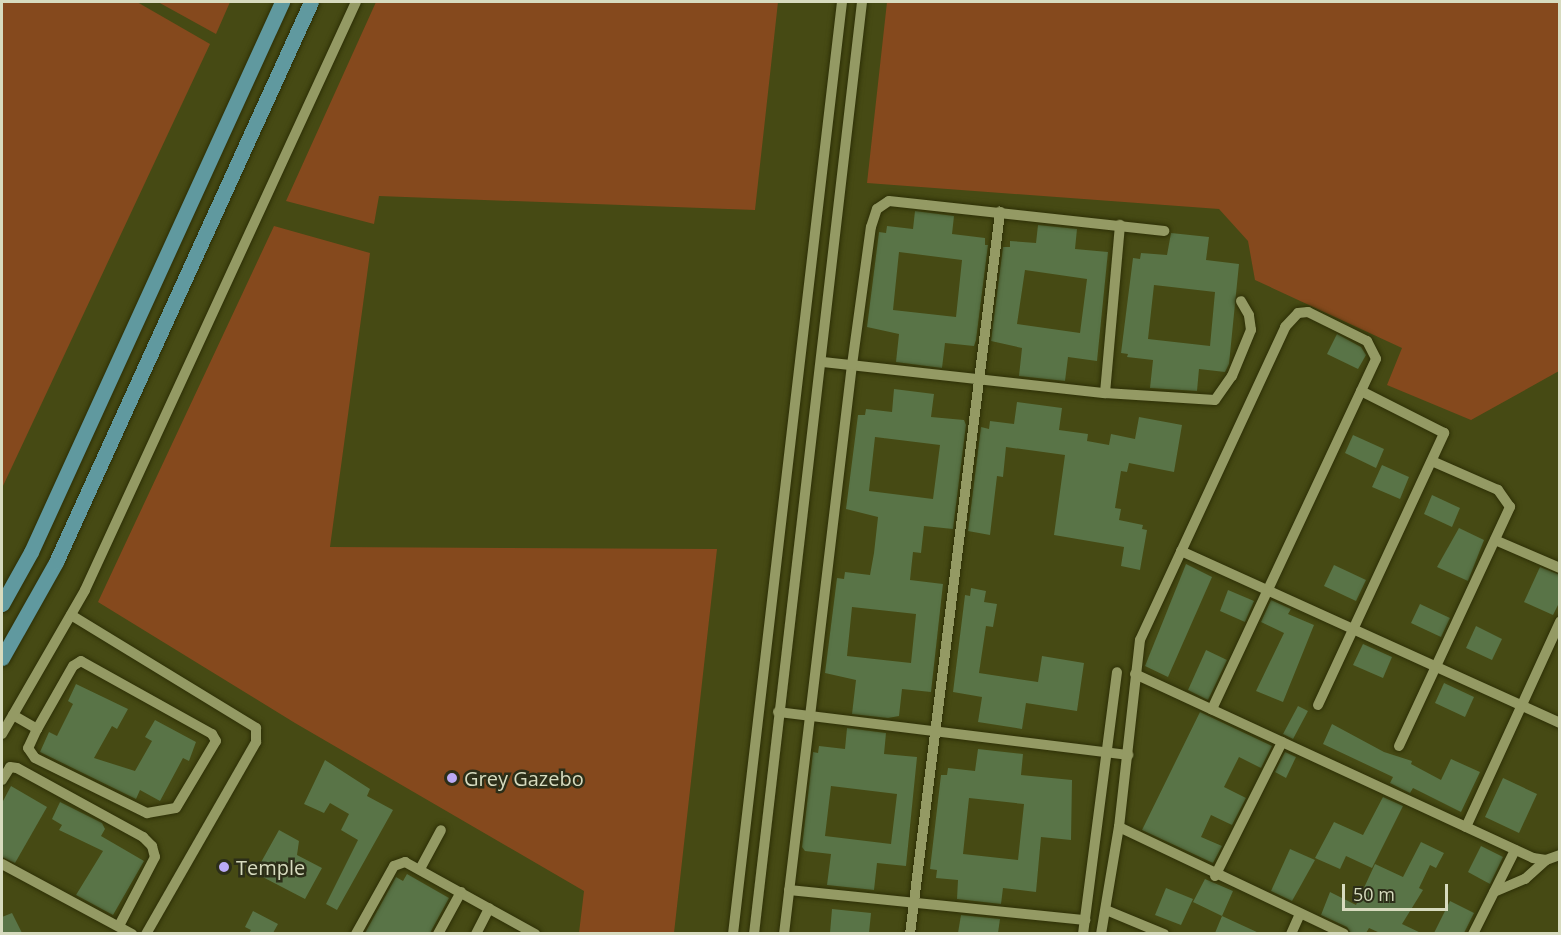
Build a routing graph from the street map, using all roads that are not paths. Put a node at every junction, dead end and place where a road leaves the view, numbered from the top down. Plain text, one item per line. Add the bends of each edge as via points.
1 (282, 2) edge
2 (311, 2) edge
3 (356, 2) edge
4 (842, 2) edge
5 (862, 2) edge
6 (1000, 212) junction
7 (1120, 225) junction
8 (1164, 231) dead end
9 (1241, 301) dead end
10 (823, 362) junction
11 (852, 365) junction
12 (979, 379) junction
13 (1361, 392) junction
14 (1105, 393) junction
15 (1432, 461) junction
16 (1494, 540) junction
17 (1181, 551) junction
18 (1560, 568) edge
19 (1266, 590) junction
20 (2, 604) edge
21 (71, 615) junction
22 (1560, 622) edge
23 (1353, 630) junction
24 (768, 641) junction
25 (788, 645) junction
26 (2, 658) edge
27 (1434, 667) junction
28 (1117, 672) dead end
29 (1135, 674) junction
30 (1318, 705) dead end
31 (1521, 707) junction
32 (1212, 710) junction
33 (778, 712) junction
34 (13, 715) junction
35 (810, 716) junction
36 (1560, 723) edge
37 (37, 729) junction
38 (935, 732) junction
39 (2, 734) edge
40 (1282, 742) junction
41 (1399, 746) dead end
42 (1106, 752) junction
43 (1128, 755) junction
44 (2, 780) edge
45 (1119, 827) junction
46 (1466, 827) junction
47 (441, 830) dead end
48 (1515, 850) junction
49 (1560, 855) edge
50 (1546, 860) junction
51 (2, 864) edge
52 (420, 869) junction
53 (1215, 876) junction
54 (789, 890) junction
55 (461, 892) junction
56 (1494, 892) junction
57 (914, 902) junction
58 (489, 908) junction
59 (1106, 910) junction
60 (1300, 914) junction
61 (1085, 920) junction
62 (119, 926) junction
63 (132, 933) edge
64 (146, 933) edge
65 (356, 933) edge
66 (438, 933) edge
67 (476, 933) edge
68 (535, 933) edge
69 (733, 933) edge
70 (754, 933) edge
71 (784, 933) edge
72 (910, 933) edge
73 (1083, 933) edge
74 (1101, 933) edge
75 (1164, 933) edge
76 (1291, 933) edge
77 (1344, 933) edge
78 (1473, 933) edge

1 - 20 main road via 31,552
2 - 26 main road via 56,562
3 - 21 street via 132,493
4 - 24 street
5 - 10 street
6 - 7 street
6 - 11 street via 889,201 877,209 871,227
6 - 12 street
7 - 8 street
7 - 14 street
9 - 14 street via 1251,330 1232,376 1215,400
10 - 11 street
10 - 25 street
11 - 12 street
11 - 35 street
12 - 14 street
12 - 38 street
13 - 15 street via 1441,430 1443,439
13 - 17 street via 1376,359 1367,341 1308,312 1292,318
13 - 19 street
15 - 16 street via 1505,495 1509,513
15 - 23 street
16 - 18 street
16 - 27 street
17 - 19 street
17 - 29 street via 1140,640
19 - 23 street
19 - 32 street
21 - 34 street
21 - 64 street via 256,728 256,742
22 - 31 street
23 - 27 street
23 - 30 street
24 - 25 street
24 - 69 street
25 - 33 street
27 - 31 street
27 - 41 street
28 - 42 street
29 - 32 street
29 - 43 street
31 - 36 street
31 - 46 street
32 - 40 street
33 - 35 street
33 - 70 street
34 - 37 street
34 - 39 street
35 - 38 street
35 - 54 street
37 - 37 street via 28,748 35,758 147,813 177,808 216,741 212,734 81,661 73,666
38 - 42 street
38 - 57 street
40 - 46 street
40 - 53 street
42 - 43 street
42 - 61 street
43 - 45 street
44 - 62 street via 10,767 18,768 143,837 152,846 155,857
45 - 53 street
45 - 59 street
46 - 48 street
47 - 52 street
48 - 50 street
48 - 56 street
49 - 50 street
50 - 56 street via 1524,879
51 - 62 street
52 - 55 street
52 - 65 street via 405,862 394,866
53 - 60 street
54 - 57 street
54 - 71 street
55 - 58 street
55 - 66 street
56 - 78 street
57 - 61 street
57 - 72 street
58 - 67 street
58 - 68 street
59 - 74 street
59 - 75 street
60 - 76 street
60 - 77 street
61 - 73 street
62 - 63 street

